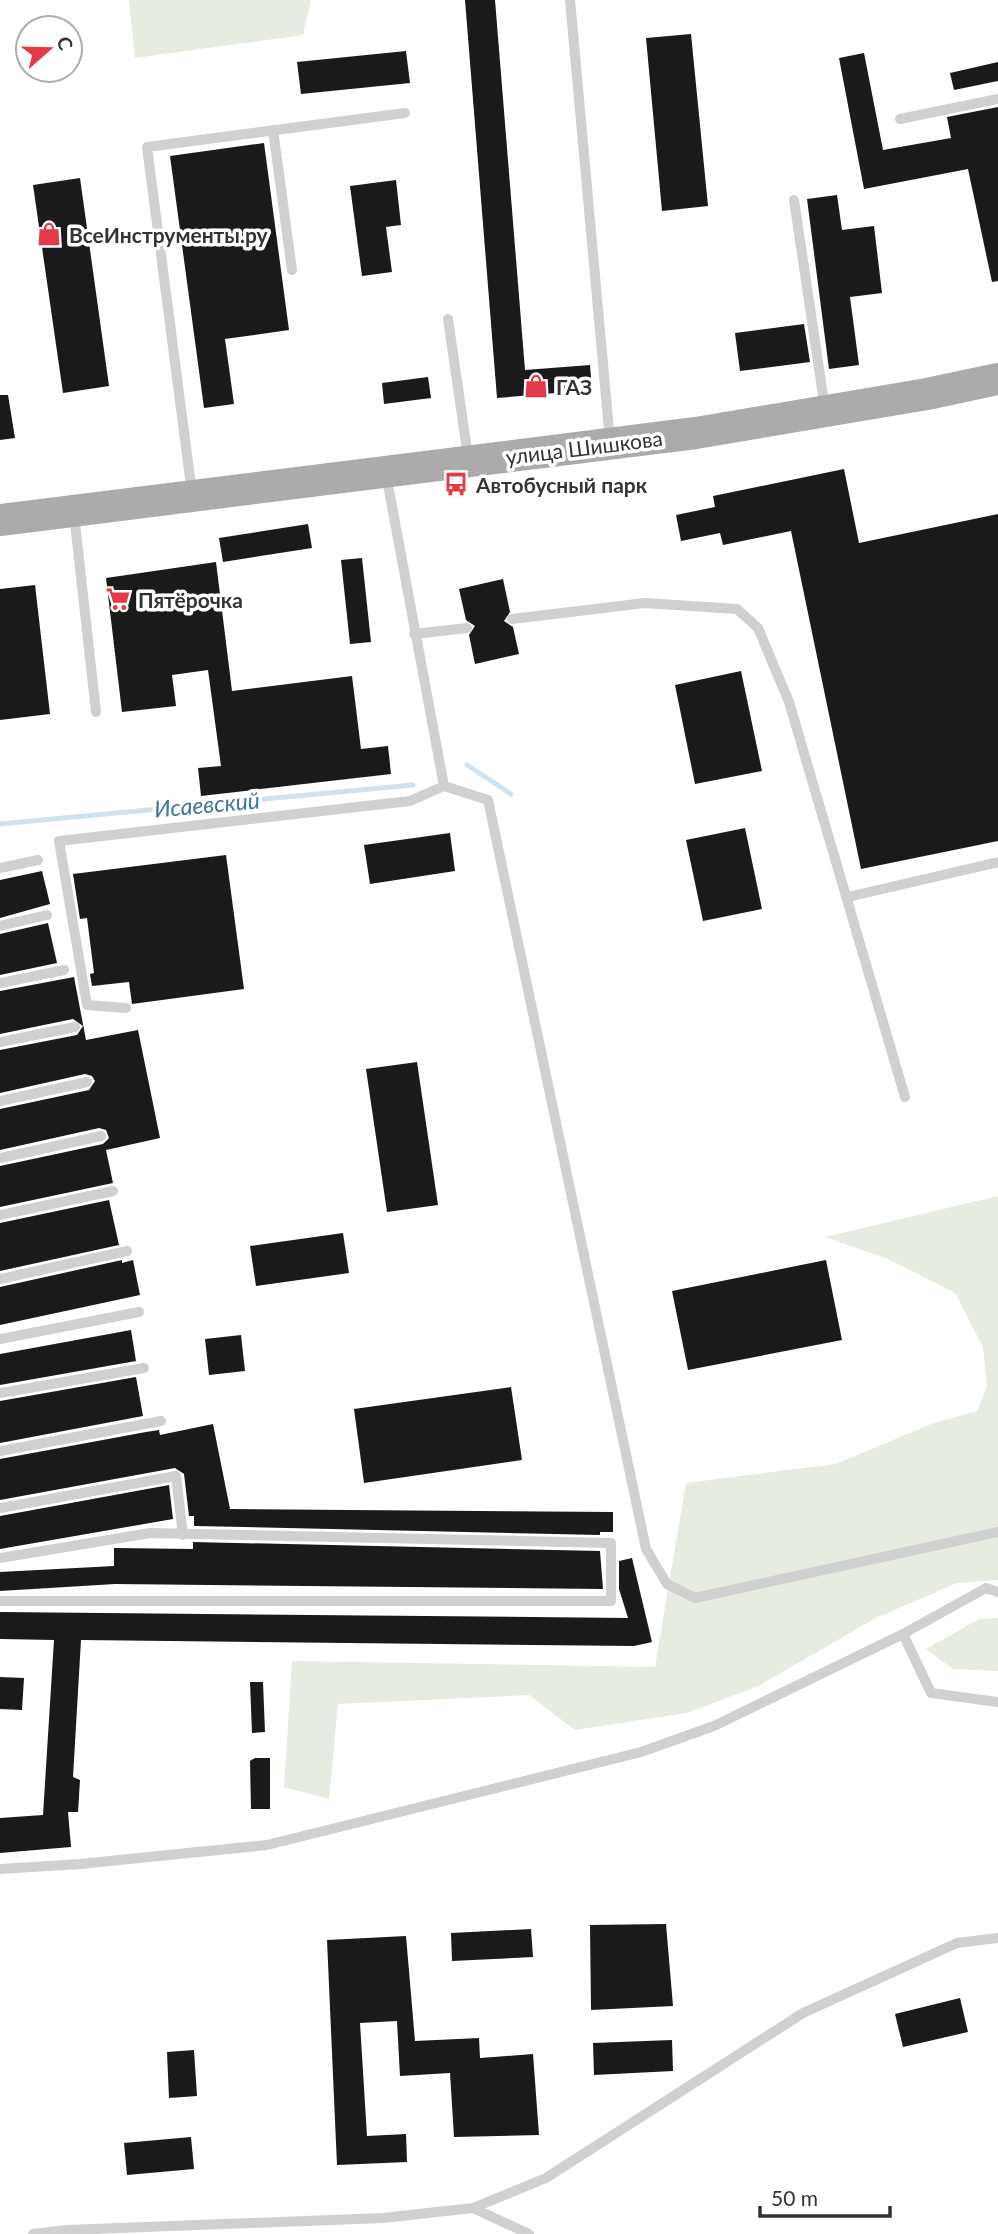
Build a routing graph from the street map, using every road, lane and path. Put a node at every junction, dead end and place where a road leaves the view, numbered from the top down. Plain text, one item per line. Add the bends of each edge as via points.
1 (570, 0) edge
2 (998, 99) edge
3 (405, 113) dead end
4 (900, 119) dead end
5 (273, 130) junction
6 (794, 200) dead end
7 (292, 270) dead end
8 (448, 319) dead end
9 (998, 379) edge
10 (825, 412) junction
11 (611, 444) junction
12 (468, 460) junction
13 (386, 471) junction
14 (192, 495) junction
15 (74, 511) junction
16 (0, 520) edge
17 (512, 619) dead end
18 (467, 628) dead end
19 (414, 634) junction
20 (96, 712) dead end
21 (444, 786) junction
22 (38, 860) dead end
23 (998, 862) edge
24 (0, 868) edge
25 (848, 897) junction
26 (47, 915) dead end
27 (0, 926) edge
28 (64, 970) dead end
29 (0, 983) edge
30 (126, 1008) dead end
31 (75, 1027) dead end
32 (0, 1042) edge
33 (87, 1082) dead end
34 (905, 1097) dead end
35 (0, 1101) edge
36 (101, 1136) dead end
37 (0, 1158) edge
38 (113, 1191) dead end
39 (0, 1215) edge
40 (127, 1251) dead end
41 (0, 1279) edge
42 (139, 1312) dead end
43 (0, 1339) edge
44 (144, 1368) dead end
45 (0, 1394) edge
46 (161, 1421) dead end
47 (0, 1451) edge
48 (0, 1508) edge
49 (998, 1532) edge
50 (183, 1535) junction
51 (0, 1558) edge
52 (998, 1592) edge
53 (0, 1601) edge
54 (903, 1634) junction
55 (998, 1702) edge
56 (0, 1869) edge
57 (998, 1938) edge
58 (473, 2208) junction
59 (33, 2234) edge
60 (529, 2234) edge

1 - 11 lane
2 - 4 lane
3 - 5 lane
5 - 7 lane
5 - 14 lane via 147,147
6 - 10 lane
8 - 12 lane
9 - 10 main road, улица Шишкова
10 - 11 main road, улица Шишкова
11 - 12 main road, улица Шишкова
12 - 13 main road, улица Шишкова
13 - 14 main road, улица Шишкова
13 - 19 lane
14 - 15 main road, улица Шишкова
15 - 16 main road, улица Шишкова
15 - 20 lane
17 - 25 lane via 645,603 737,609 758,628 789,702
18 - 19 lane
19 - 21 lane
21 - 30 lane via 410,801 59,841 87,1005
21 - 49 lane via 488,800 646,1549 667,1584 695,1598
22 - 24 lane
23 - 25 lane
25 - 34 lane
26 - 27 lane
28 - 29 lane
31 - 32 lane
33 - 35 lane
36 - 37 lane
38 - 39 lane
40 - 41 lane
42 - 43 lane
44 - 45 lane
46 - 47 lane
48 - 50 lane via 176,1476
50 - 51 lane via 150,1533
50 - 53 lane via 611,1542 611,1601
52 - 54 lane via 986,1588
54 - 55 lane via 931,1693
54 - 56 lane via 713,1726 640,1752 267,1844
57 - 58 lane via 957,1943 803,2013 546,2178
58 - 59 lane via 383,2218
58 - 60 lane

